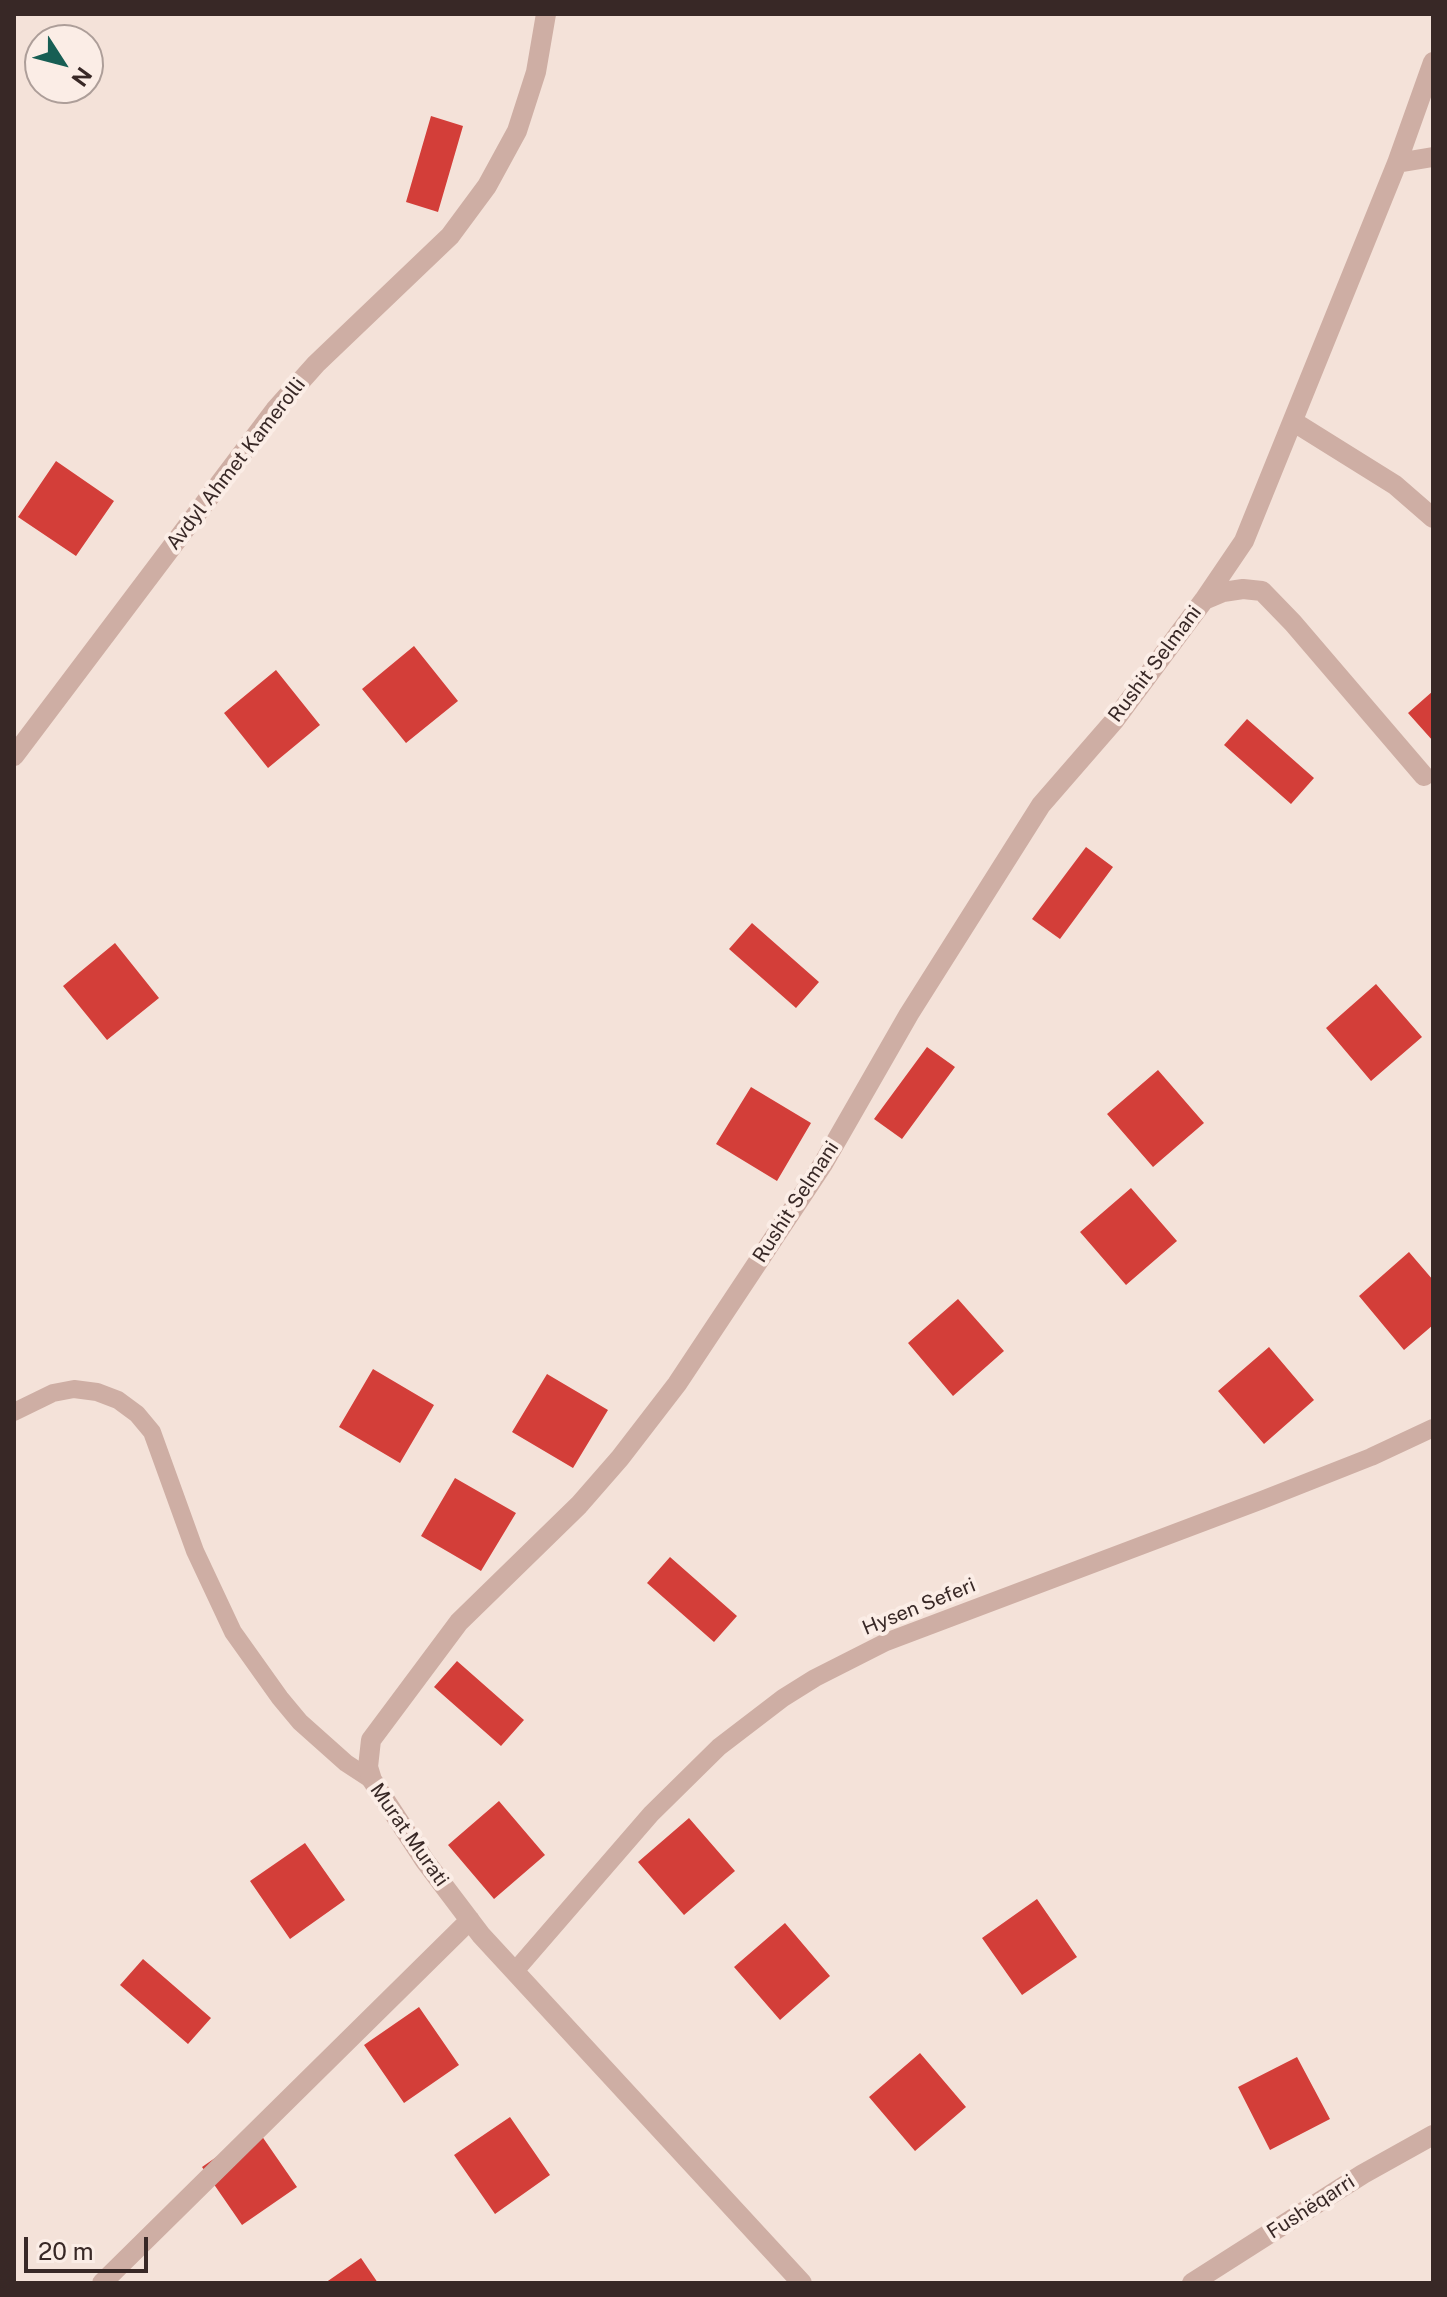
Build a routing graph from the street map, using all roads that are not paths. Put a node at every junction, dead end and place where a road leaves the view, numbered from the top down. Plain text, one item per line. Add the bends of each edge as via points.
1 (546, 14) edge
2 (1433, 62) edge
3 (1433, 157) edge
4 (1397, 163) junction
5 (1294, 422) junction
6 (1433, 518) edge
7 (1204, 600) junction
8 (14, 756) edge
9 (1424, 776) dead end
10 (14, 1412) edge
11 (1433, 1428) edge
12 (372, 1780) junction
13 (470, 1920) junction
14 (515, 1971) junction
15 (1433, 2135) edge
16 (102, 2283) edge
17 (802, 2283) edge
18 (1192, 2283) edge

1 - 8 street, Avdyl Ahmet Kamerolli via 536,72 517,131 487,186 450,236 275,410
2 - 4 street, Rushit Selmani
3 - 4 street
4 - 5 street, Rushit Selmani
5 - 6 street via 1395,485
5 - 7 street, Rushit Selmani via 1244,541
7 - 9 street, Rushit Selmani via 1233,590 1262,591
7 - 12 street, Rushit Selmani via 1114,721 1041,805 909,1014 823,1164 677,1384 579,1505 459,1622 371,1740
10 - 12 lane, Murat Murati via 74,1389 118,1400 137,1414 152,1432 195,1551 233,1632 300,1722
11 - 14 lane, Hysen Seferi via 1262,1500 886,1642 815,1678 719,1747 651,1814
12 - 13 street, Murat Murati
13 - 14 street, Murat Murati
13 - 16 street
14 - 17 street, Murat Murati
15 - 18 street, Fushëqarri

